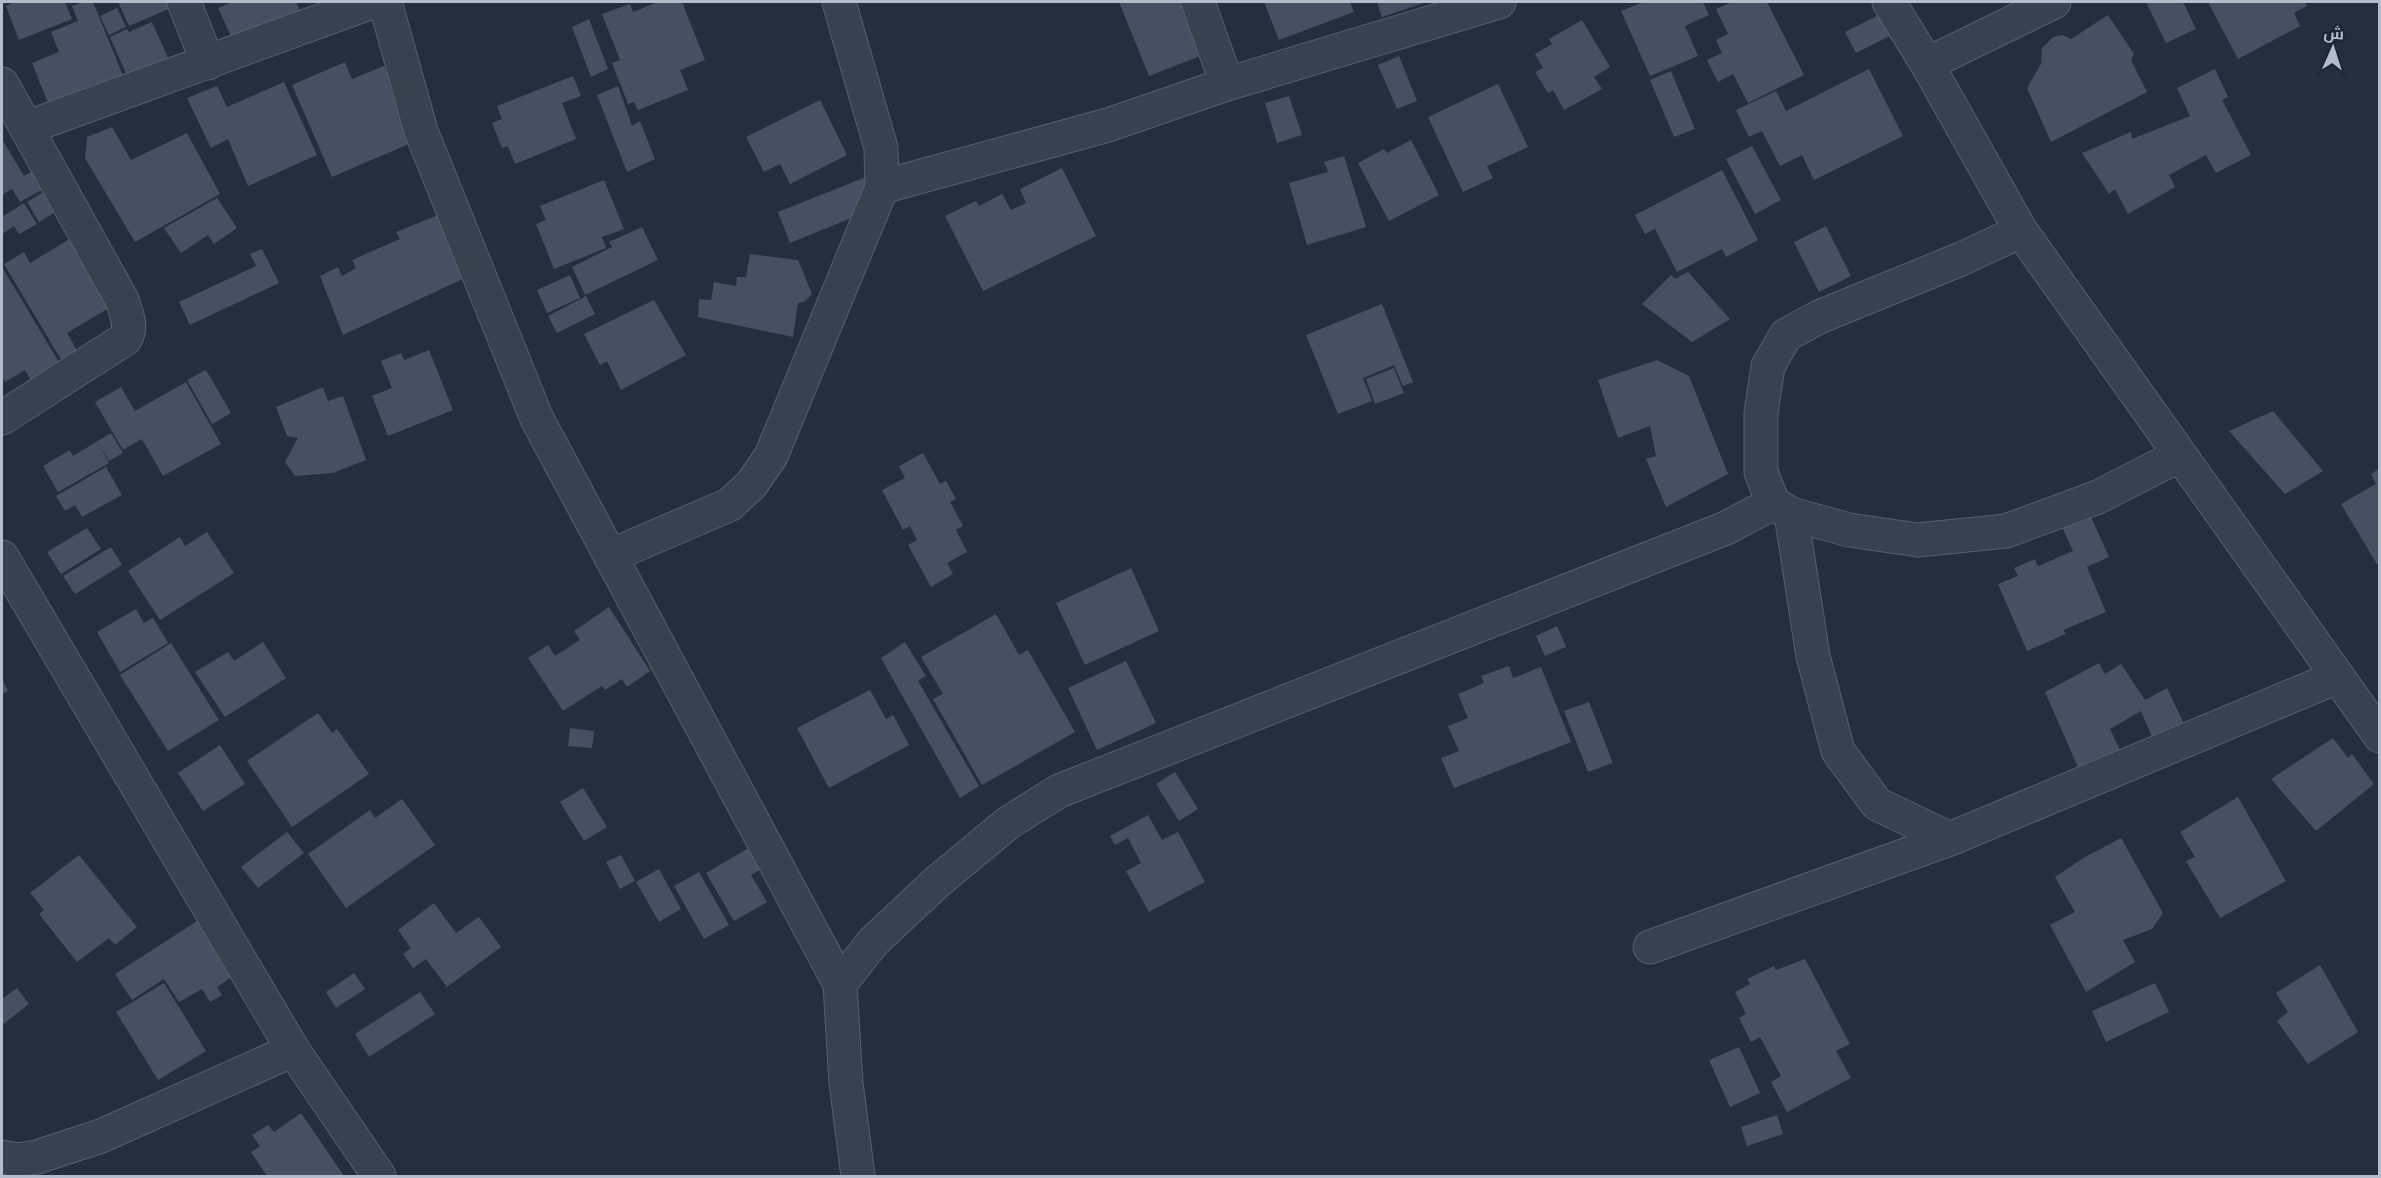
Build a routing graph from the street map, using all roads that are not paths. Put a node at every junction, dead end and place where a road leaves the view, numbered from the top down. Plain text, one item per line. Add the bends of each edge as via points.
1 (184, 2) edge
2 (372, 2) edge
3 (385, 2) edge
4 (839, 2) edge
5 (1198, 2) edge
6 (1499, 2) edge
7 (1889, 2) edge
8 (2054, 2) edge
9 (208, 63) junction
10 (1927, 64) junction
11 (2, 84) edge
12 (1227, 84) junction
13 (26, 128) junction
14 (882, 187) junction
15 (2020, 231) junction
16 (2, 418) edge
17 (2180, 455) junction
18 (1782, 508) junction
19 (610, 556) junction
20 (2, 557) edge
21 (2337, 677) junction
22 (2379, 736) edge
23 (1950, 839) junction
24 (1650, 946) dead end
25 (840, 984) junction
26 (293, 1050) junction
27 (2, 1157) edge
28 (379, 1176) edge
29 (858, 1176) edge

1 - 9 street
2 - 9 street
3 - 19 street via 421,131 512,361 537,419
4 - 14 street via 881,148
5 - 12 street
6 - 12 street
7 - 10 street
8 - 10 street
9 - 13 street
10 - 15 street
11 - 13 street
12 - 14 street via 1108,125
13 - 16 street via 122,300 129,334
14 - 19 street via 771,456 751,485 729,505
15 - 17 street
15 - 18 street via 1819,316 1786,335 1768,366 1761,413 1761,472
17 - 18 street via 2098,497 2006,531 1918,540 1849,530
17 - 21 street
18 - 23 street via 1813,656 1838,751 1877,804
18 - 25 street via 1059,791 1008,823 937,882 873,942
19 - 25 street
20 - 26 street
21 - 22 street
21 - 23 street
23 - 24 street
25 - 29 street via 846,1083
26 - 27 street via 101,1136 37,1157
26 - 28 street

